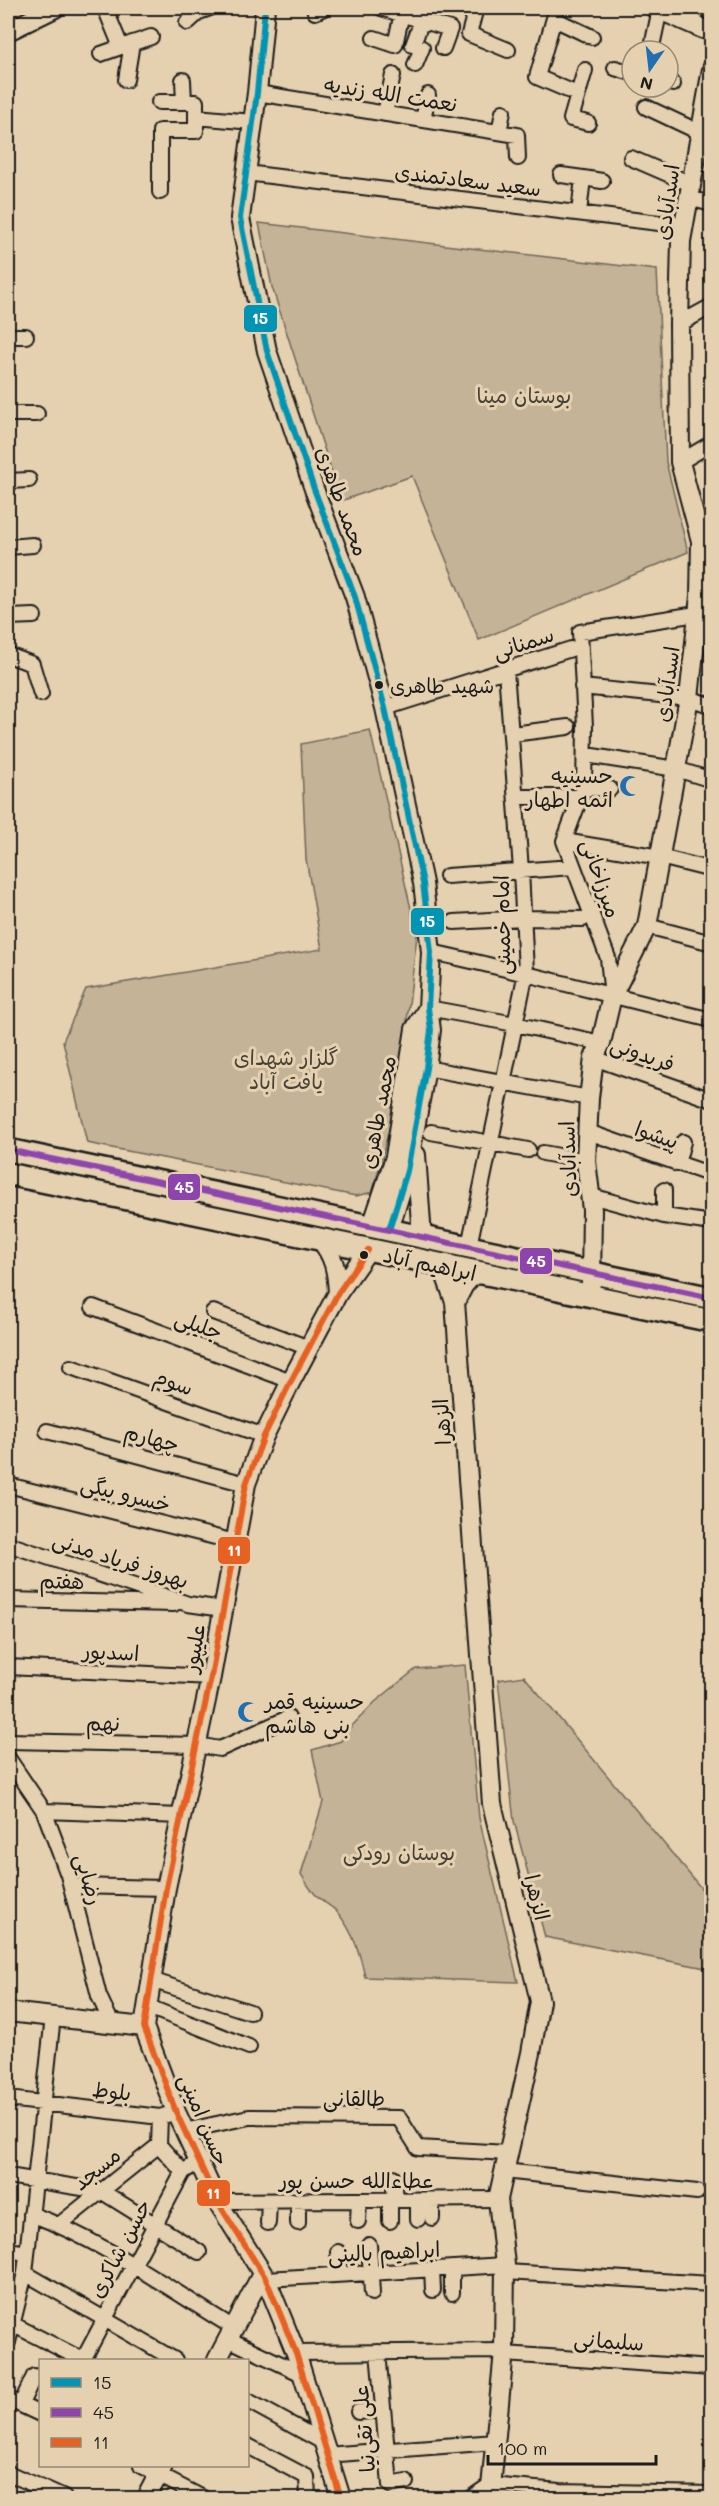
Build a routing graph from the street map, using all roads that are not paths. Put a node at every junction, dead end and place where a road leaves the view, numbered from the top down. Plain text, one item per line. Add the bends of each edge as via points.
1 (55, 8) edge
2 (105, 8) edge
3 (210, 8) edge
4 (265, 8) edge
5 (381, 8) edge
6 (476, 8) edge
7 (657, 8) edge
8 (555, 13) edge
9 (411, 14) edge
10 (695, 15) edge
11 (188, 23) dead end
12 (711, 30) edge
13 (8, 31) edge
14 (150, 37) dead end
15 (592, 37) dead end
16 (374, 38) dead end
17 (653, 39) edge
18 (127, 45) junction
19 (443, 48) dead end
20 (508, 50) dead end
21 (101, 54) dead end
22 (415, 65) dead end
23 (615, 68) dead end
24 (620, 69) edge
25 (585, 70) dead end
26 (711, 73) edge
27 (393, 75) dead end
28 (126, 80) dead end
29 (183, 80) dead end
30 (257, 93) junction
31 (577, 94) junction
32 (428, 95) dead end
33 (159, 102) dead end
34 (184, 102) junction
35 (646, 107) dead end
36 (503, 112) dead end
37 (385, 114) junction
38 (196, 117) junction
39 (423, 120) junction
40 (253, 122) junction
41 (588, 123) dead end
42 (499, 132) junction
43 (699, 132) junction
44 (518, 158) dead end
45 (632, 158) dead end
46 (246, 173) junction
47 (561, 175) dead end
48 (583, 178) junction
49 (602, 181) dead end
50 (689, 191) junction
51 (160, 192) dead end
52 (711, 204) edge
53 (579, 213) junction
54 (684, 226) junction
55 (711, 306) edge
56 (679, 324) junction
57 (8, 336) edge
58 (26, 336) dead end
59 (8, 414) edge
60 (37, 414) dead end
61 (711, 443) edge
62 (680, 462) junction
63 (29, 480) dead end
64 (8, 481) edge
65 (706, 538) edge
66 (33, 545) dead end
67 (8, 547) edge
68 (706, 594) edge
69 (698, 614) junction
70 (8, 616) edge
71 (34, 616) dead end
72 (571, 649) dead end
73 (8, 655) edge
74 (506, 670) junction
75 (582, 687) junction
76 (41, 694) dead end
77 (689, 698) junction
78 (711, 706) edge
79 (385, 708) junction
80 (568, 727) dead end
81 (512, 734) junction
82 (586, 755) junction
83 (676, 769) junction
84 (711, 780) edge
85 (610, 789) dead end
86 (583, 792) junction
87 (516, 797) junction
88 (564, 841) junction
89 (660, 857) junction
90 (573, 867) junction
91 (521, 870) junction
92 (711, 870) edge
93 (447, 876) dead end
94 (524, 918) junction
95 (583, 919) dead end
96 (454, 922) dead end
97 (647, 926) junction
98 (711, 943) edge
99 (431, 952) junction
100 (526, 972) junction
101 (612, 996) junction
102 (428, 1008) junction
103 (711, 1020) edge
104 (515, 1024) junction
105 (598, 1051) junction
106 (426, 1068) junction
107 (503, 1082) junction
108 (589, 1098) junction
109 (711, 1100) edge
110 (588, 1132) junction
111 (423, 1134) junction
112 (490, 1142) junction
113 (684, 1142) dead end
114 (8, 1150) edge
115 (528, 1150) dead end
116 (543, 1153) dead end
117 (586, 1161) junction
118 (677, 1164) junction
119 (106, 1171) junction
120 (8, 1174) edge
121 (711, 1175) edge
122 (664, 1190) dead end
123 (102, 1194) junction
124 (591, 1196) junction
125 (664, 1216) junction
126 (711, 1223) edge
127 (380, 1228) junction
128 (422, 1237) junction
129 (320, 1239) junction
130 (469, 1246) junction
131 (368, 1250) junction
132 (442, 1265) junction
133 (590, 1272) junction
134 (483, 1274) junction
135 (338, 1293) junction
136 (592, 1296) junction
137 (711, 1298) edge
138 (455, 1302) junction
139 (93, 1307) dead end
140 (213, 1312) dead end
141 (711, 1321) edge
142 (309, 1348) junction
143 (71, 1367) dead end
144 (291, 1380) junction
145 (47, 1431) dead end
146 (264, 1436) junction
147 (246, 1484) junction
148 (8, 1485) edge
149 (235, 1542) junction
150 (8, 1544) edge
151 (8, 1600) edge
152 (188, 1604) junction
153 (223, 1609) junction
154 (8, 1667) edge
155 (212, 1677) junction
156 (288, 1718) dead end
157 (8, 1741) edge
158 (196, 1746) junction
159 (8, 1758) edge
160 (44, 1811) junction
161 (182, 1816) junction
162 (71, 1886) junction
163 (166, 1888) junction
164 (151, 1980) junction
165 (146, 2006) junction
166 (8, 2012) edge
167 (250, 2012) dead end
168 (53, 2016) junction
169 (111, 2022) junction
170 (144, 2027) junction
171 (249, 2047) dead end
172 (362, 2097) dead end
173 (8, 2099) edge
174 (43, 2103) junction
175 (168, 2115) junction
176 (367, 2118) junction
177 (184, 2131) junction
178 (159, 2145) junction
179 (508, 2153) junction
180 (198, 2162) junction
181 (504, 2171) junction
182 (183, 2172) junction
183 (8, 2176) edge
184 (393, 2177) dead end
185 (35, 2180) junction
186 (101, 2191) junction
187 (696, 2192) dead end
188 (498, 2199) junction
189 (358, 2200) junction
190 (393, 2200) junction
191 (425, 2200) junction
192 (217, 2201) junction
193 (269, 2201) junction
194 (298, 2201) junction
195 (31, 2214) junction
196 (425, 2218) dead end
197 (358, 2221) dead end
198 (390, 2222) dead end
199 (268, 2223) dead end
200 (298, 2223) dead end
201 (59, 2225) junction
202 (154, 2226) junction
203 (369, 2245) dead end
204 (8, 2250) edge
205 (199, 2252) dead end
206 (338, 2252) dead end
207 (27, 2253) junction
208 (133, 2266) junction
209 (452, 2268) junction
210 (432, 2269) junction
211 (505, 2269) junction
212 (24, 2273) junction
213 (370, 2273) junction
214 (340, 2275) junction
215 (264, 2276) junction
216 (711, 2284) edge
217 (433, 2290) dead end
218 (372, 2293) dead end
219 (452, 2293) dead end
220 (12, 2315) edge
221 (105, 2319) junction
222 (231, 2333) junction
223 (8, 2342) edge
224 (378, 2352) junction
225 (504, 2352) junction
226 (296, 2354) junction
227 (81, 2359) edge
228 (84, 2359) edge
229 (172, 2359) edge
230 (218, 2359) edge
231 (711, 2368) edge
232 (302, 2374) junction
233 (34, 2376) dead end
234 (14, 2401) edge
235 (249, 2402) edge
236 (381, 2410) junction
237 (358, 2412) dead end
238 (39, 2414) edge
239 (495, 2442) junction
240 (249, 2447) edge
241 (325, 2449) junction
242 (386, 2451) junction
243 (146, 2467) edge
244 (161, 2470) edge
245 (8, 2473) edge
246 (406, 2482) dead end
247 (490, 2492) edge
248 (711, 2494) edge
249 (64, 2499) edge
250 (146, 2499) edge
251 (203, 2499) edge
252 (308, 2499) edge
253 (341, 2499) edge
254 (471, 2499) edge

1 - 13 street
2 - 18 street
3 - 11 street
4 - 30 street, محمد طاهری
5 - 9 street
6 - 20 street via 469,34
7 - 10 street
7 - 17 street
8 - 15 street
8 - 31 street via 537,77
9 - 16 street via 395,45
9 - 19 street via 450,29
9 - 22 street via 413,45 422,48
10 - 12 street
14 - 18 street
18 - 21 street
18 - 28 street
23 - 24 street
25 - 31 street
26 - 43 street, اسدآبادی
27 - 37 street
29 - 34 street
30 - 37 street, نعمت الله زندیه
30 - 40 street, محمد طاهری
31 - 41 street via 571,119
32 - 39 street
33 - 34 street
34 - 38 street via 196,102
35 - 43 street
36 - 42 street
37 - 39 street, نعمت الله زندیه
38 - 40 street
38 - 51 street via 196,131 160,131
39 - 42 street, نعمت الله زندیه
40 - 46 street, محمد طاهری
42 - 44 street, نعمت الله زندیه via 517,135
43 - 50 street, اسدآبادی
45 - 50 street
46 - 53 street, سعید سعادتمندی
46 - 79 street, محمد طاهری via 240,218 267,351 355,597
47 - 48 street
48 - 49 street
48 - 53 street
50 - 52 street
50 - 54 street, اسدآبادی
53 - 54 street, سعید سعادتمندی
54 - 56 street, اسدآبادی
55 - 56 street
56 - 62 street, اسدآبادی
57 - 58 street
59 - 60 street
61 - 62 street
62 - 65 street, اسدآبادی
63 - 64 street
65 - 68 street, اسدآبادی
66 - 67 street
68 - 69 street, اسدآبادی
69 - 75 street, میرزاخانی via 580,632
69 - 77 street, اسدآبادی
70 - 71 street
72 - 74 street, سمنانی
73 - 76 street via 32,664
74 - 79 street, سمنانی
74 - 81 street, امام خمینی
75 - 77 street
75 - 82 street, میرزاخانی
77 - 78 street
77 - 83 street, اسدآبادی
79 - 99 street, محمد طاهری via 423,883
80 - 81 street
81 - 87 street, امام خمینی
82 - 83 street
82 - 86 street, میرزاخانی
83 - 84 street
83 - 89 street, اسدآبادی
85 - 86 street
86 - 87 street
86 - 88 street, میرزاخانی
87 - 91 street, امام خمینی
88 - 89 street
88 - 90 street, میرزاخانی
89 - 92 street
89 - 97 street, اسدآبادی
90 - 91 street
90 - 101 street, میرزاخانی via 608,958
91 - 93 street
91 - 94 street, امام خمینی
94 - 95 street
94 - 96 street
94 - 100 street, امام خمینی
97 - 98 street
97 - 101 street, اسدآبادی
99 - 100 street
99 - 102 street, محمد طاهری
100 - 101 street
100 - 104 street, امام خمینی
101 - 103 street
101 - 105 street, اسدآبادی
102 - 104 street, فریدونی
102 - 106 street, محمد طاهری via 431,1030
102 - 127 street, محمد طاهری via 415,1029
104 - 105 street, فریدونی
104 - 107 street, امام خمینی
105 - 108 street, اسدآبادی
105 - 109 street, فریدونی
106 - 107 street
106 - 111 street, محمد طاهری
107 - 108 street
107 - 112 street, امام خمینی
108 - 110 street, اسدآبادی
110 - 117 street, اسدآبادی
110 - 118 street, پیشوا
111 - 112 street
111 - 127 street, محمد طاهری
111 - 128 street
112 - 115 street
112 - 130 street, امام خمینی
113 - 118 street
114 - 119 main road, ابراهیم آباد
116 - 117 street
117 - 124 street, اسدآبادی
118 - 121 street, پیشوا
119 - 123 main road
119 - 127 main road, ابراهیم آباد
120 - 123 main road, ابراهیم آباد
122 - 125 street
123 - 129 main road, ابراهیم آباد
124 - 125 street
124 - 133 street, اسدآبادی
125 - 126 street
127 - 128 main road, ابراهیم آباد
128 - 130 main road, ابراهیم آباد
129 - 131 main road, ابراهیم آباد
129 - 135 street via 332,1253
130 - 133 main road, ابراهیم آباد
131 - 132 main road, ابراهیم آباد
131 - 135 street, علیپور
132 - 134 main road, ابراهیم آباد
132 - 138 street, الزهرا
133 - 136 street, اسدآبادی
133 - 137 main road, ابراهیم آباد
134 - 136 main road, ابراهیم آباد
134 - 138 street via 473,1275
135 - 142 street, علیپور
136 - 141 main road, ابراهیم آباد
138 - 179 street, الزهرا via 492,1804 540,2001
139 - 144 street, جلیلی
140 - 142 street
142 - 144 street, علیپور
143 - 146 street, سوم
144 - 146 street, علیپور
145 - 147 street, چهارم
146 - 147 street, علیپور
147 - 149 street, علیپور
148 - 149 street, خسرو بیگی
149 - 153 street, علیپور
150 - 152 street, بهروز فریاد مدنی
151 - 152 street, هفتم
152 - 153 street, بهروز فریاد مدنی
153 - 155 street, علیپور
154 - 155 street, اسدپور
155 - 158 street, علیپور
156 - 158 street, نهم via 220,1749
157 - 158 street, نهم
158 - 161 street, علیپور
159 - 160 street, رضایی
160 - 161 street
160 - 162 street, رضایی
161 - 163 street, علیپور
162 - 163 street
162 - 169 street, رضایی via 99,1996
163 - 164 street, علیپور
164 - 165 street, علیپور
164 - 167 street
165 - 170 street, علیپور
165 - 171 street
166 - 168 street
168 - 169 street
168 - 174 street
169 - 170 street
170 - 175 street, حسن امینی
172 - 176 street
173 - 174 street, بلوط
174 - 175 street, بلوط
174 - 185 street
175 - 177 street, حسن امینی
175 - 178 street
176 - 177 street, طالقانی via 249,2117
176 - 179 street, طالقانی via 399,2118 418,2148
177 - 180 street, حسن امینی
178 - 182 street
178 - 186 street, مسجد
179 - 181 street, الزهرا
180 - 182 street, حسن شاکری
180 - 192 street, حسن امینی
181 - 187 street
181 - 188 street, الزهرا
182 - 202 street, حسن شاکری
183 - 185 street
184 - 190 street
185 - 186 street
185 - 195 street
186 - 201 street, مسجد
186 - 202 street
188 - 191 street, عطاءالله حسن پور
188 - 211 street, الزهرا
189 - 190 street, عطاءالله حسن پور
189 - 194 street, عطاءالله حسن پور
189 - 197 street
190 - 191 street, عطاءالله حسن پور
190 - 198 street
191 - 196 street
192 - 193 street, عطاءالله حسن پور
192 - 215 street, حسن امینی
193 - 194 street, عطاءالله حسن پور
193 - 199 street
194 - 200 street
195 - 201 street
195 - 207 street
201 - 208 street
202 - 205 street
202 - 208 street, حسن شاکری
203 - 213 street
204 - 207 street
206 - 214 street
207 - 212 street
208 - 221 street, حسن شاکری
208 - 222 street
209 - 210 street, ابراهیم بالینی
209 - 211 street, ابراهیم بالینی
209 - 219 street
210 - 213 street, ابراهیم بالینی
210 - 217 street
211 - 216 street, ابراهیم بالینی
211 - 225 street, الزهرا
212 - 220 street
212 - 221 street
213 - 214 street, ابراهیم بالینی
213 - 218 street
214 - 215 street, ابراهیم بالینی
215 - 222 street
215 - 226 street, حسن امینی
220 - 223 street
220 - 227 street
221 - 228 street, حسن شاکری
221 - 229 street
222 - 230 street
222 - 232 street
224 - 225 street
224 - 226 street
224 - 236 street, علی تقی‌نیا
225 - 231 street, سلیمانی
225 - 239 street, الزهرا
226 - 232 street, حسن امینی
232 - 241 street, حسن امینی
233 - 234 street
234 - 238 street
235 - 241 street
236 - 237 street
236 - 242 street, علی تقی‌نیا
239 - 242 street
239 - 247 street, الزهرا
240 - 252 street via 308,2477
241 - 242 street
241 - 253 street, حسن امینی
242 - 246 street, علی تقی‌نیا via 390,2485
243 - 244 street
244 - 250 street
244 - 251 street
245 - 249 street
247 - 248 street
247 - 254 street

